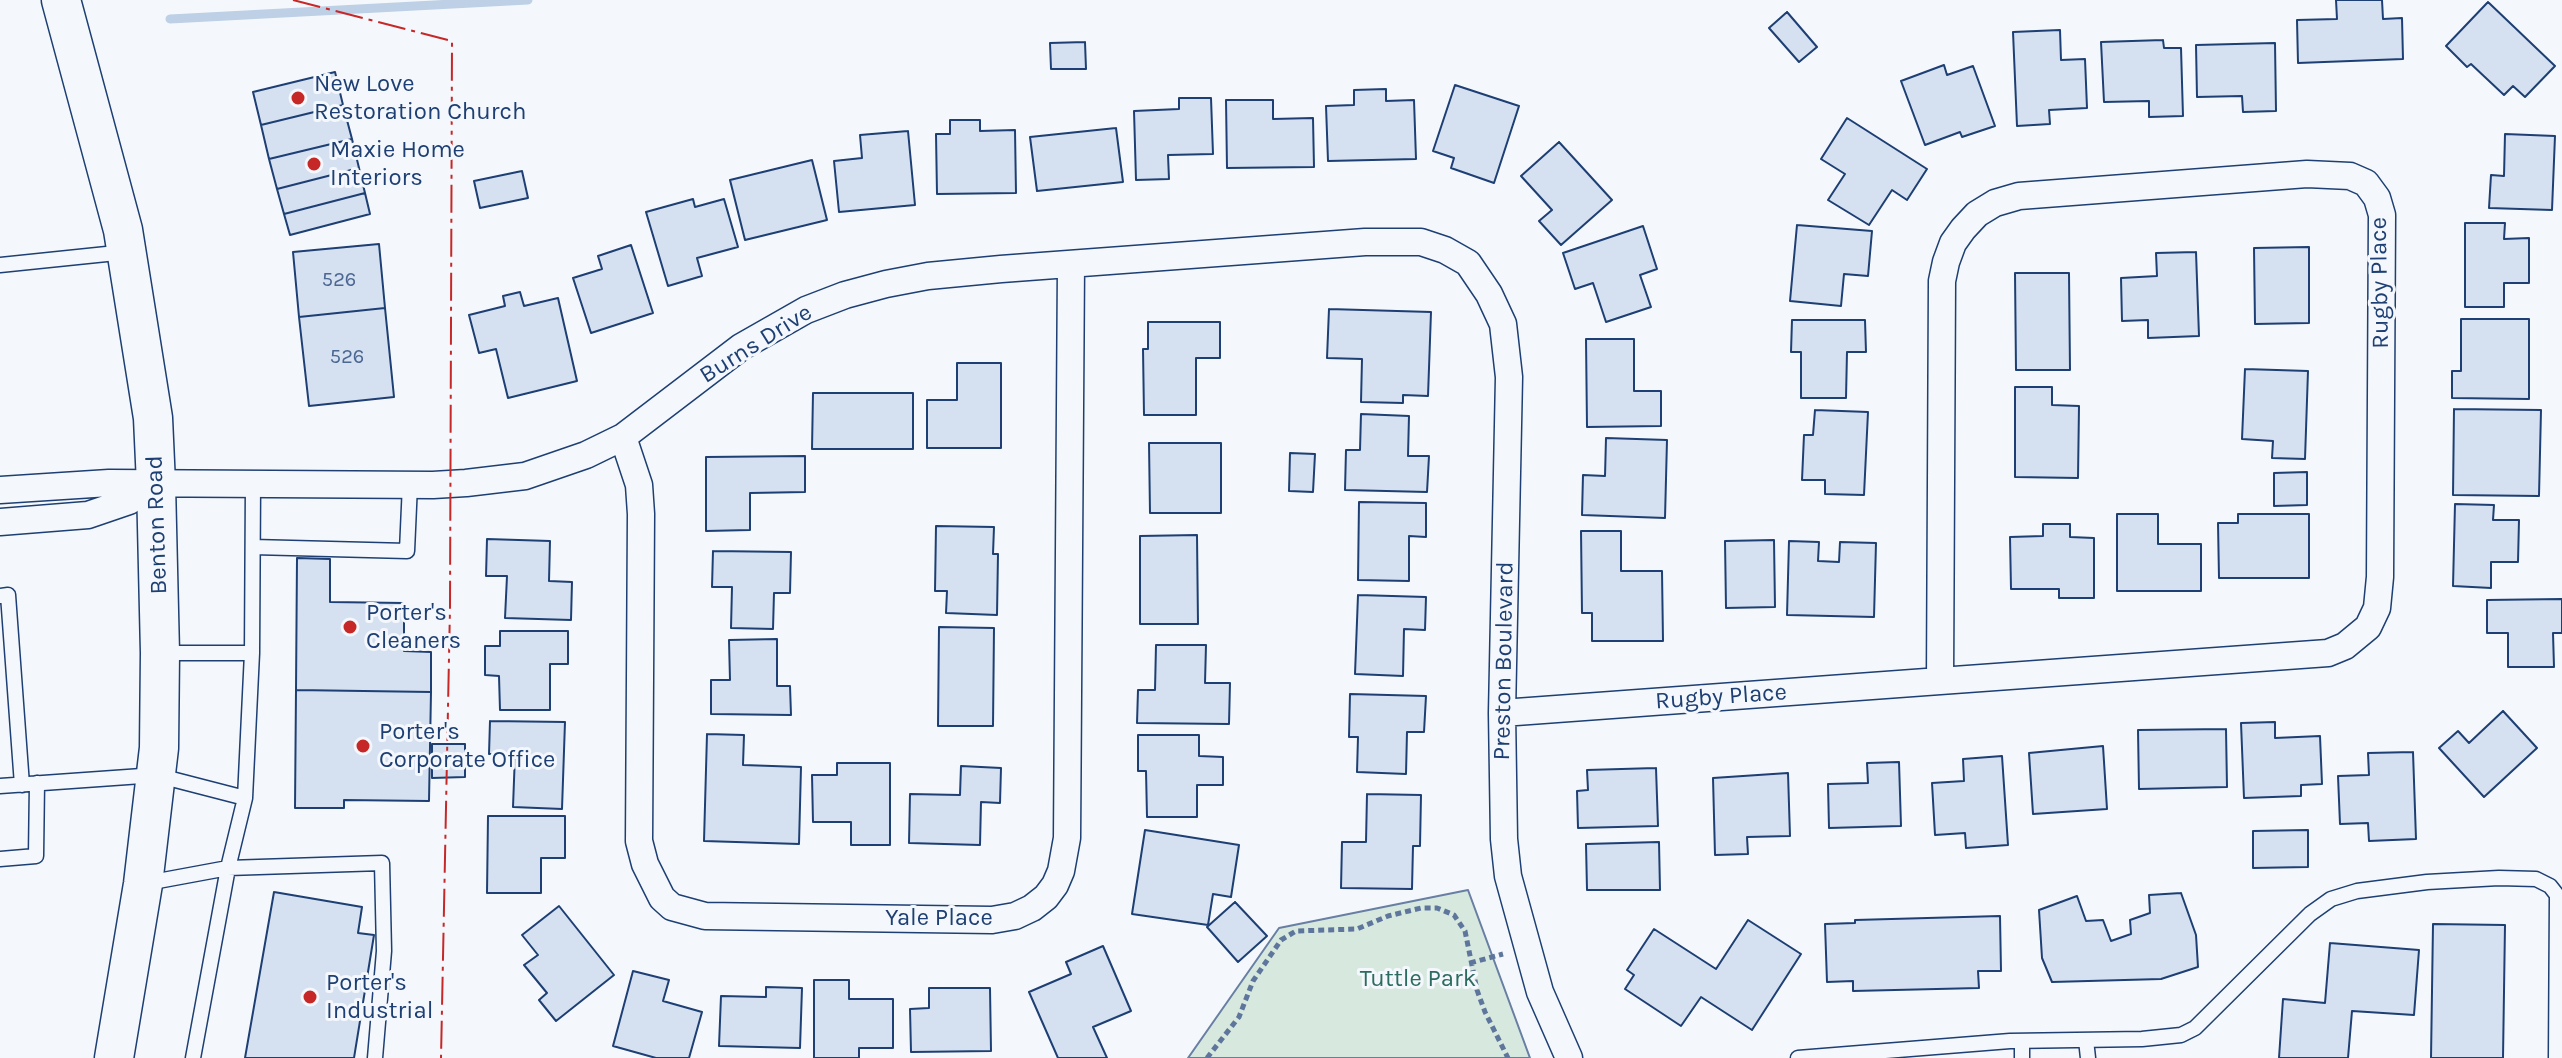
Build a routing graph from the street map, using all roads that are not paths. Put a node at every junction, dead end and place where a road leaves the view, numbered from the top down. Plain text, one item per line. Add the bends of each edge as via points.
1 (61, 0) edge
2 (126, 252) junction
3 (1468, 263) joint
4 (1071, 264) junction
5 (0, 265) edge
6 (623, 437) junction
7 (253, 483) junction
8 (156, 484) junction
9 (410, 484) junction
10 (0, 490) edge
11 (0, 522) edge
12 (253, 547) junction
13 (0, 596) edge
14 (160, 653) junction
15 (252, 653) junction
16 (1940, 681) junction
17 (1502, 713) junction
18 (156, 775) junction
19 (29, 784) junction
20 (0, 786) edge
21 (245, 798) junction
22 (0, 859) edge
23 (228, 868) junction
24 (143, 884) junction
25 (2086, 1040) junction
26 (2022, 1041) junction
27 (114, 1058) edge
28 (193, 1058) edge
29 (375, 1058) edge
30 (1569, 1058) edge
31 (1798, 1058) edge
32 (2022, 1058) edge
33 (2088, 1058) edge
34 (2556, 1058) edge

1 - 2 main road, Benton Road
2 - 5 lane
2 - 8 main road, Benton Road via 153,418
3 - 4 street, Burns Drive via 1421,242 1397,241
3 - 17 street, Preston Boulevard via 1503,324 1509,377
4 - 6 street, Burns Drive via 928,276 806,310 741,347
4 - 6 street, Yale Place via 1067,838 1055,885 1032,908 1015,916 705,916 672,907 662,898 639,841 641,514 639,485
6 - 9 street, Burns Drive via 525,476
7 - 8 street, Burns Drive
7 - 9 street, Burns Drive
7 - 12 lane
8 - 10 street, Burns Drive
8 - 11 street, Burns Drive via 129,501 88,515
8 - 14 main road, Benton Road
9 - 12 lane via 407,551
12 - 15 lane
13 - 19 lane via 8,595
14 - 15 lane
14 - 18 main road, Benton Road
15 - 21 lane
16 - 16 street, Rugby Place via 2328,653 2368,627 2377,608 2380,577 2382,215 2366,183 2350,176 2307,174 2031,194 1995,203 1963,229 1953,243 1942,281
16 - 17 street, Rugby Place
17 - 30 street, Preston Boulevard via 1508,876 1540,992
18 - 19 lane
18 - 21 lane
18 - 24 main road, Benton Road
19 - 20 lane
19 - 22 lane via 36,856
21 - 23 lane
23 - 24 lane
23 - 28 lane
23 - 29 lane via 382,863 384,951
24 - 27 main road, Benton Road
25 - 26 lane
25 - 33 lane
25 - 34 lane via 2181,1035 2195,1028 2331,899 2427,882 2536,879 2557,895
26 - 31 lane
26 - 32 lane

